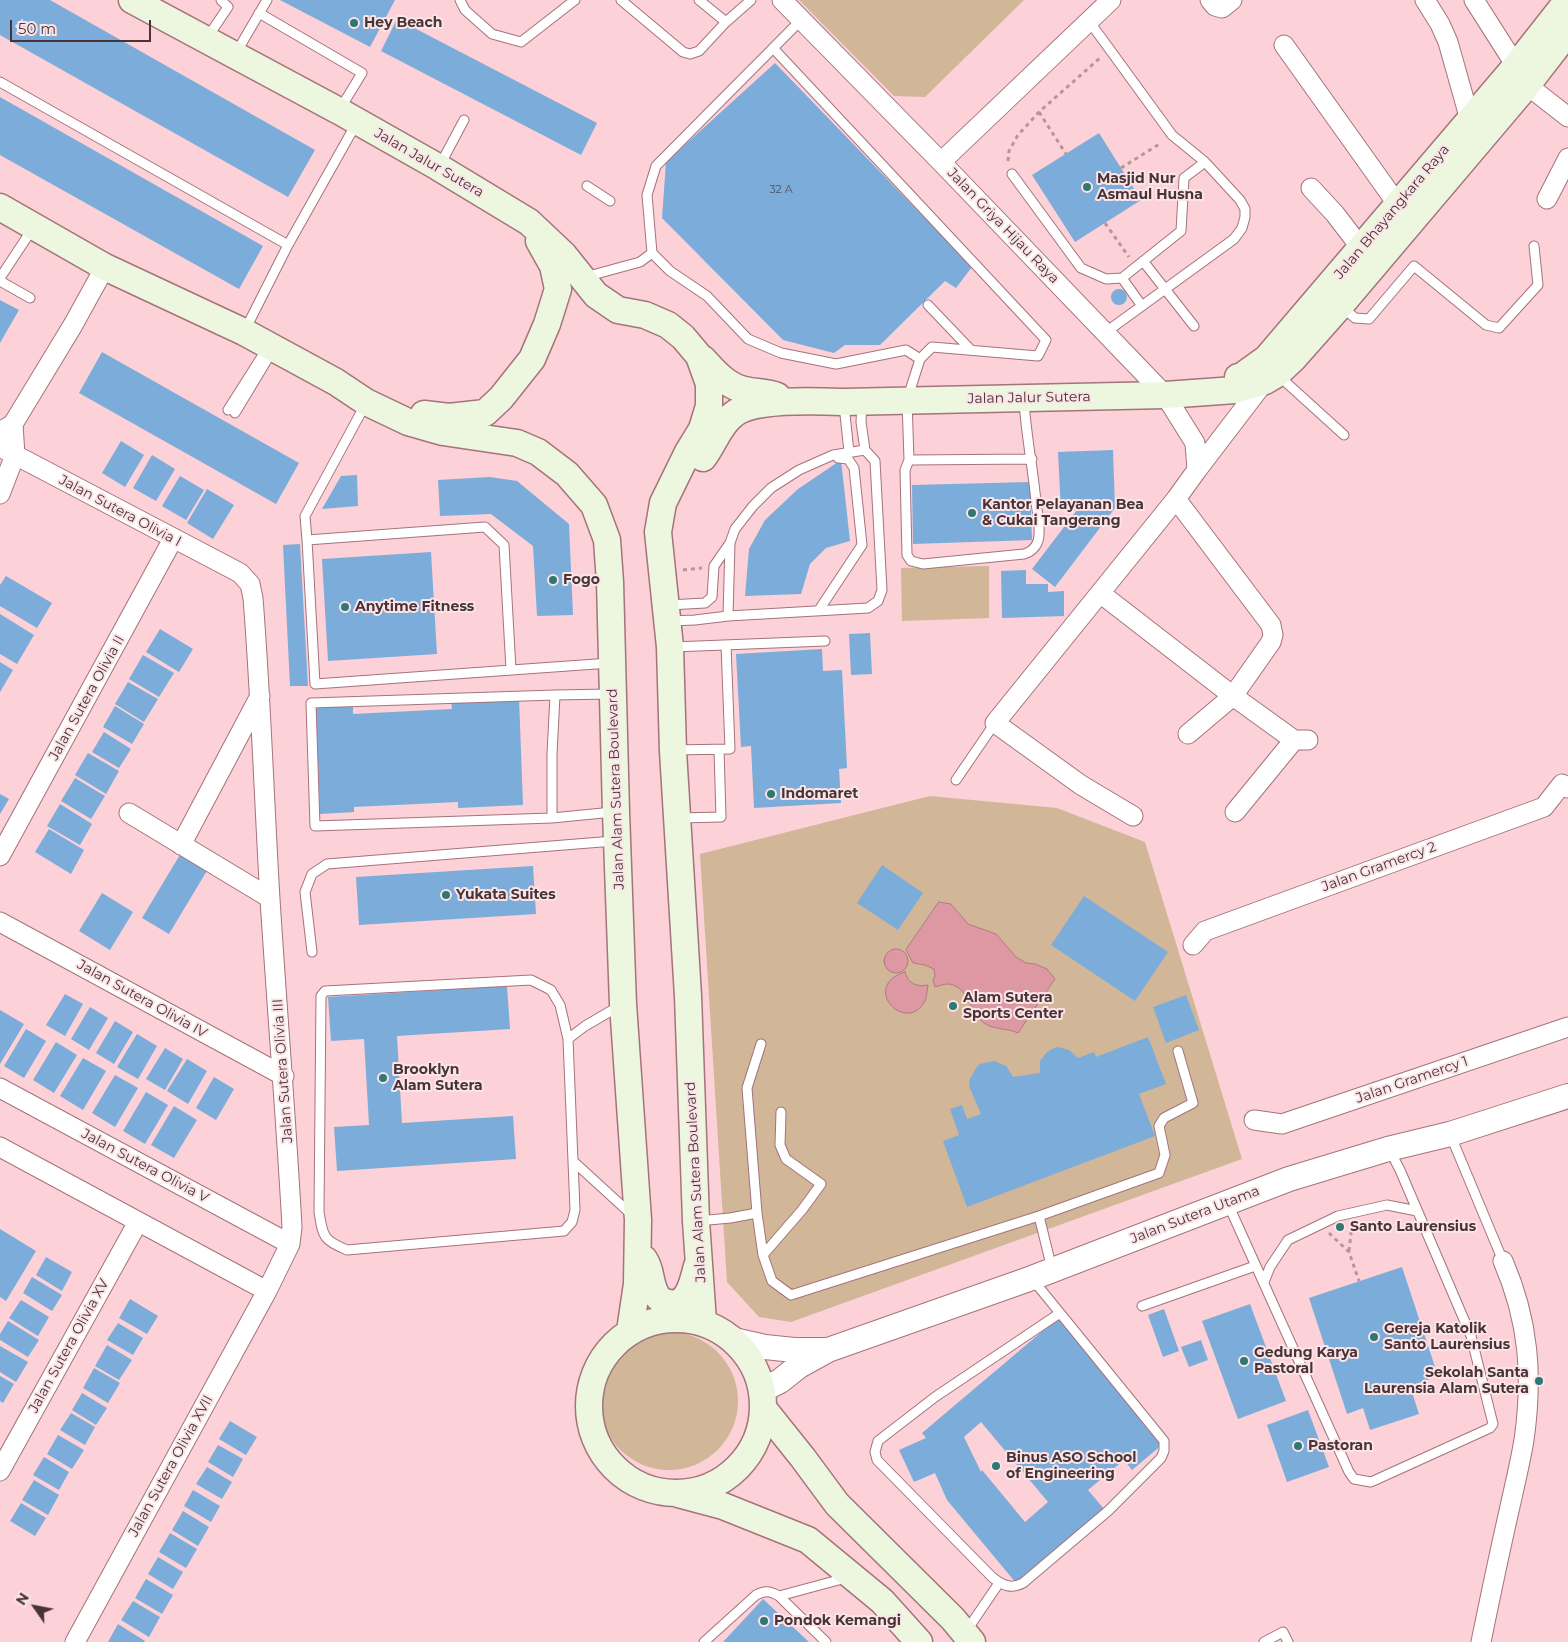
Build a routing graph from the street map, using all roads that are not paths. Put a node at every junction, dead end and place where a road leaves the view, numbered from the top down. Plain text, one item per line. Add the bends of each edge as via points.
1 (132, 0) edge
2 (221, 0) edge
3 (267, 0) edge
4 (460, 0) edge
5 (575, 0) edge
6 (621, 0) edge
7 (699, 0) edge
8 (751, 0) edge
9 (782, 0) edge
10 (1111, 0) edge
11 (1210, 0) edge
12 (1232, 0) edge
13 (1425, 0) edge
14 (1474, 0) edge
15 (1568, 0) edge
16 (259, 13) junction
17 (801, 20) junction
18 (1090, 21) junction
19 (726, 22) junction
20 (1568, 32) edge
21 (205, 40) junction
22 (1284, 45) dead end
23 (773, 48) junction
24 (234, 55) junction
25 (1521, 76) junction
26 (0, 82) edge
27 (348, 117) junction
28 (1568, 117) edge
29 (464, 120) dead end
30 (1470, 120) junction
31 (1568, 158) edge
32 (941, 162) junction
33 (1205, 162) junction
34 (438, 167) junction
35 (1012, 174) road end
36 (587, 186) dead end
37 (1311, 188) dead end
38 (1547, 199) dead end
39 (610, 201) dead end
40 (1398, 205) junction
41 (0, 207) edge
42 (529, 222) junction
43 (34, 226) junction
44 (288, 245) junction
45 (1534, 246) dead end
46 (1362, 248) junction
47 (652, 253) junction
48 (1143, 261) junction
49 (105, 267) junction
50 (582, 277) junction
51 (1122, 278) junction
52 (0, 280) edge
53 (1165, 289) junction
54 (30, 298) dead end
55 (1332, 299) junction
56 (928, 305) dead end
57 (1142, 306) junction
58 (1194, 326) dead end
59 (244, 332) junction
60 (1106, 332) junction
61 (271, 348) junction
62 (971, 350) junction
63 (700, 356) junction
64 (920, 359) junction
65 (1271, 378) junction
66 (336, 382) junction
67 (1192, 392) junction
68 (1166, 395) junction
69 (1023, 398) junction
70 (907, 400) junction
71 (792, 401) junction
72 (853, 401) junction
73 (366, 402) junction
74 (232, 412) dead end
75 (6, 428) edge
76 (1344, 435) dead end
77 (865, 450) junction
78 (7, 451) edge
79 (850, 452) junction
80 (1032, 459) junction
81 (909, 460) junction
82 (799, 470) junction
83 (1196, 470) junction
84 (0, 494) edge
85 (1176, 499) junction
86 (663, 503) junction
87 (173, 539) junction
88 (307, 540) junction
89 (730, 543) junction
90 (240, 573) joint
91 (1100, 593) junction
92 (819, 610) junction
93 (667, 613) junction
94 (728, 616) junction
95 (825, 641) dead end
96 (726, 645) junction
97 (670, 647) junction
98 (612, 663) junction
99 (510, 670) junction
100 (613, 694) junction
101 (261, 695) junction
102 (555, 695) junction
103 (1233, 696) junction
104 (995, 723) junction
105 (1188, 734) dead end
106 (673, 750) junction
107 (719, 750) junction
108 (956, 780) dead end
109 (1565, 786) edge
110 (616, 812) junction
111 (1235, 812) dead end
112 (129, 814) dead end
113 (1133, 816) dead end
114 (552, 818) junction
115 (677, 818) junction
116 (617, 841) junction
117 (181, 845) junction
118 (0, 856) edge
119 (270, 898) junction
120 (0, 922) edge
121 (1193, 945) dead end
122 (312, 952) dead end
123 (623, 1004) junction
124 (1568, 1027) edge
125 (568, 1039) junction
126 (761, 1044) dead end
127 (1178, 1051) dead end
128 (284, 1076) junction
129 (0, 1088) edge
130 (1568, 1096) edge
131 (781, 1112) dead end
132 (1254, 1120) dead end
133 (1450, 1134) junction
134 (1388, 1149) junction
135 (2, 1154) edge
136 (573, 1161) junction
137 (1227, 1202) junction
138 (1418, 1211) junction
139 (757, 1213) junction
140 (1039, 1216) junction
141 (638, 1220) junction
142 (696, 1221) junction
143 (138, 1222) junction
144 (290, 1244) junction
145 (638, 1251) junction
146 (763, 1255) junction
147 (698, 1261) junction
148 (1504, 1261) joint
149 (1255, 1266) junction
150 (1042, 1274) junction
151 (1264, 1282) junction
152 (267, 1291) junction
153 (1142, 1306) dead end
154 (1060, 1313) junction
155 (703, 1322) junction
156 (630, 1331) junction
157 (734, 1340) junction
158 (828, 1350) junction
159 (762, 1399) junction
160 (0, 1471) edge
161 (675, 1493) junction
162 (854, 1576) junction
163 (999, 1582) junction
164 (779, 1596) junction
165 (968, 1637) edge
166 (75, 1642) edge
167 (704, 1642) edge
168 (826, 1642) edge
169 (919, 1642) edge
170 (1264, 1642) edge
171 (1288, 1642) edge
172 (1481, 1642) edge

1 - 21 main road, Jalan Jalur Sutera
2 - 21 lane via 228,7
3 - 16 lane
4 - 5 lane via 465,10 492,34 521,42
6 - 19 lane via 683,52 690,54 699,51
7 - 19 lane
8 - 19 lane
9 - 17 street, Jalan Griya Hijau Raya
10 - 18 street
11 - 12 street via 1222,8
13 - 30 street via 1448,42
14 - 25 street
15 - 25 main road, Jalan Bhayangkara Raya
16 - 24 lane
16 - 27 lane via 362,73
17 - 23 lane
17 - 32 street, Jalan Griya Hijau Raya
18 - 32 street
18 - 33 lane via 1172,135
20 - 25 main road, Jalan Bhayangkara Raya
21 - 24 main road, Jalan Jalur Sutera
22 - 40 street
23 - 47 lane via 656,166 647,195
23 - 62 lane via 1046,340 1038,356
24 - 27 main road, Jalan Jalur Sutera
25 - 28 street
25 - 30 main road, Jalan Bhayangkara Raya
25 - 55 main road, Jalan Bhayangkara Raya
26 - 44 lane
27 - 34 main road, Jalan Jalur Sutera
27 - 44 lane
29 - 34 lane
30 - 40 main road, Jalan Bhayangkara Raya
31 - 38 street
32 - 60 street, Jalan Griya Hijau Raya
33 - 48 lane via 1184,178 1181,231
33 - 53 lane via 1240,200 1245,209 1242,228 1234,239
34 - 42 main road, Jalan Jalur Sutera
35 - 51 lane via 1081,268 1106,279
36 - 39 lane
37 - 46 street
40 - 46 main road, Jalan Bhayangkara Raya
41 - 43 main road
42 - 50 main road, Jalan Jalur Sutera
42 - 66 main road via 553,266 558,289 532,360 485,413 450,417 418,413 370,387
43 - 49 main road
43 - 52 lane
44 - 59 lane
45 - 55 lane via 1538,284 1499,328 1486,325 1414,266 1369,319 1355,318
46 - 55 main road, Jalan Bhayangkara Raya
47 - 50 lane via 640,262
47 - 64 lane via 670,271 707,296 748,339 781,353 836,364 906,350
48 - 51 lane
48 - 53 lane
49 - 59 main road
49 - 75 street via 73,325
50 - 63 main road, Jalan Jalur Sutera via 596,296 618,310 645,314 668,325
51 - 57 lane
52 - 54 lane
53 - 57 lane
53 - 58 lane
55 - 65 main road, Jalan Bhayangkara Raya via 1294,358
55 - 67 main road, Jalan Bhayangkara Raya via 1267,358 1242,376
56 - 62 lane
57 - 60 lane
59 - 61 main road
60 - 68 street, Jalan Griya Hijau Raya
61 - 66 main road
61 - 74 lane
62 - 64 lane via 932,347
63 - 71 main road, Jalan Jalur Sutera via 726,382 742,390 767,392
63 - 86 main road, Jalan Jalur Sutera via 709,384 709,406 702,429
64 - 70 lane
65 - 67 main road, Jalan Jalur Sutera via 1235,390
65 - 76 lane
65 - 83 street
66 - 73 main road
67 - 68 main road, Jalan Jalur Sutera
68 - 69 main road, Jalan Jalur Sutera
68 - 83 street, Jalan Griya Hijau Raya via 1195,443
69 - 70 main road, Jalan Jalur Sutera
69 - 80 lane
70 - 72 main road, Jalan Jalur Sutera
70 - 81 lane
71 - 72 main road, Jalan Jalur Sutera
71 - 86 main road, Jalan Jalur Sutera via 744,408 733,414 692,473
72 - 77 lane via 862,422
72 - 79 lane
73 - 88 lane via 306,516
73 - 98 main road, Jalan Alam Sutera Boulevard via 408,422 443,432 517,444 538,452 567,474 594,505 607,540
75 - 78 street
77 - 79 lane
77 - 92 lane via 875,461 882,590 878,601 868,608
78 - 84 street
78 - 87 street, Jalan Sutera Olivia I
79 - 82 lane via 833,455
80 - 81 lane
80 - 81 lane via 1040,535 1035,548 1024,554 923,564 914,563 907,554 905,470
82 - 89 lane via 771,488 753,506 735,528
82 - 92 lane via 806,473 838,458 848,459 854,468 862,545
83 - 85 street
85 - 91 street
85 - 103 street via 1273,631 1271,642
86 - 93 main road, Jalan Alam Sutera Boulevard via 658,532
87 - 90 street, Jalan Sutera Olivia I
87 - 118 street, Jalan Sutera Olivia II
88 - 99 lane via 485,527 504,545
88 - 99 lane via 315,684
89 - 93 lane via 714,566 712,597 704,603
89 - 94 lane
90 - 101 street, Jalan Sutera Olivia III via 250,584 253,598
91 - 103 street
91 - 104 street
92 - 94 lane
93 - 94 lane via 695,620
93 - 97 main road, Jalan Alam Sutera Boulevard
95 - 96 lane via 760,648
96 - 97 lane
96 - 107 lane via 730,749
97 - 106 main road, Jalan Alam Sutera Boulevard
98 - 99 lane
98 - 100 main road, Jalan Alam Sutera Boulevard
100 - 102 lane
100 - 110 main road, Jalan Alam Sutera Boulevard
101 - 117 street
101 - 119 street, Jalan Sutera Olivia III
102 - 114 lane
102 - 114 lane via 311,703 315,826
103 - 105 street
103 - 111 street via 1301,740
104 - 108 lane
104 - 113 street via 1081,785
106 - 107 lane
106 - 115 main road, Jalan Alam Sutera Boulevard
107 - 115 lane via 721,816
109 - 121 street, Jalan Gramercy 2 via 1544,807 1205,931
110 - 114 lane
110 - 116 main road, Jalan Alam Sutera Boulevard
112 - 117 street
115 - 142 main road, Jalan Alam Sutera Boulevard via 688,996
116 - 122 lane via 327,864 312,874 305,892
116 - 123 main road, Jalan Alam Sutera Boulevard
117 - 119 street
119 - 128 street, Jalan Sutera Olivia III
120 - 128 street, Jalan Sutera Olivia IV
123 - 125 lane
123 - 141 main road, Jalan Alam Sutera Boulevard
124 - 132 street, Jalan Gramercy 1 via 1282,1124
125 - 136 lane
125 - 136 lane via 560,1005 551,990 531,980 325,991 321,996 322,1230 329,1243 346,1250 564,1231 572,1222 575,1210
126 - 139 lane via 747,1088
127 - 140 lane via 1193,1103 1164,1118 1159,1126 1165,1155 1159,1173
128 - 144 street, Jalan Sutera Olivia III via 292,1227
129 - 144 street, Jalan Sutera Olivia V
130 - 133 street, Jalan Sutera Utama
131 - 146 lane via 780,1145 786,1159 820,1184
133 - 134 street, Jalan Sutera Utama
133 - 148 lane
134 - 137 street, Jalan Sutera Utama
134 - 138 lane
135 - 143 street
136 - 141 lane
137 - 149 lane
137 - 150 street, Jalan Sutera Utama
138 - 151 lane via 1387,1205 1338,1216 1288,1240
138 - 151 lane via 1471,1336 1493,1424 1490,1428 1371,1482 1354,1479
139 - 142 lane
139 - 146 lane
140 - 146 lane via 791,1295 772,1281
140 - 150 lane
141 - 145 main road, Jalan Alam Sutera Boulevard
142 - 147 main road, Jalan Alam Sutera Boulevard
143 - 152 street
143 - 160 street, Jalan Sutera Olivia XV
144 - 152 street, Jalan Sutera Olivia XVII
145 - 147 main road via 651,1272 658,1298 673,1304 685,1297
145 - 156 main road, Jalan Alam Sutera Boulevard
147 - 155 main road, Jalan Alam Sutera Boulevard
148 - 172 street via 1523,1316 1529,1385 1524,1440
149 - 151 lane
149 - 153 lane
150 - 154 lane
150 - 158 street, Jalan Sutera Utama
152 - 166 street, Jalan Sutera Olivia XVII
154 - 163 lane via 1164,1441 1164,1451 1161,1458 1108,1511 1023,1583 1014,1587
154 - 163 lane via 935,1397 878,1441 875,1452 877,1460
155 - 156 main road via 665,1318
155 - 157 main road
156 - 161 main road via 606,1353 591,1382 588,1414 597,1445 616,1470 644,1488
157 - 158 street, Jalan Sutera Utama via 765,1347
157 - 159 main road via 752,1363
158 - 159 street, Jalan Sutera Utama via 799,1366
159 - 161 main road via 758,1435 745,1458 726,1477 702,1489
159 - 165 main road via 837,1504
161 - 162 main road via 722,1506 808,1540
162 - 164 lane
162 - 169 main road
163 - 165 lane
164 - 167 lane via 764,1590
164 - 168 lane
170 - 171 lane via 1282,1632

